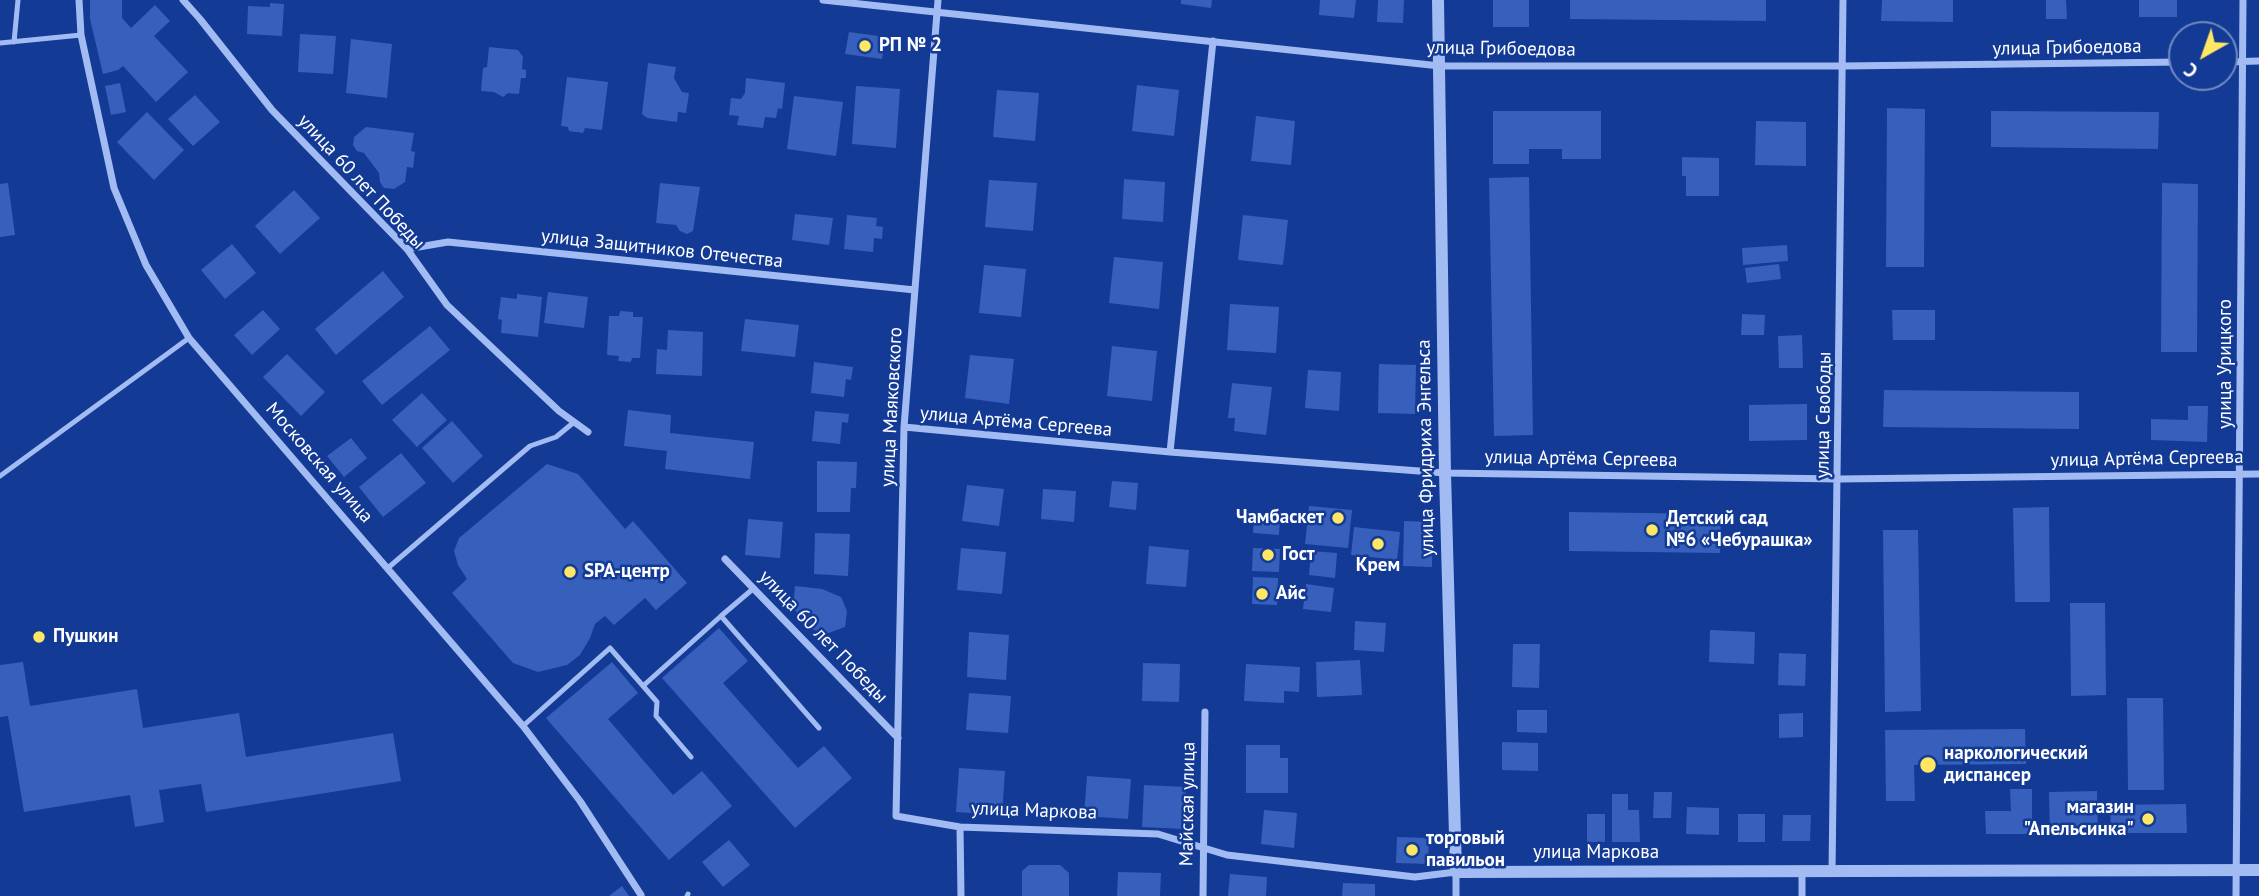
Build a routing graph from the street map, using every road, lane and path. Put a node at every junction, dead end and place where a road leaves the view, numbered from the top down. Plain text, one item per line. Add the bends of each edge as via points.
1 (18, 0) edge
2 (79, 0) edge
3 (183, 0) edge
4 (823, 0) edge
5 (938, 0) edge
6 (1438, 0) edge
7 (1843, 0) edge
8 (2243, 0) edge
9 (937, 13) junction
10 (81, 35) junction
11 (1213, 41) junction
12 (14, 42) junction
13 (0, 43) edge
14 (2238, 61) edge
15 (2244, 61) junction
16 (2259, 61) edge
17 (2168, 62) edge
18 (1440, 66) junction
19 (1843, 66) junction
20 (407, 249) junction
21 (915, 290) junction
22 (189, 338) junction
23 (573, 423) junction
24 (904, 427) junction
25 (588, 432) dead end
26 (1170, 452) junction
27 (1446, 472) junction
28 (2241, 474) junction
29 (2259, 474) edge
30 (0, 476) edge
31 (1839, 479) junction
32 (724, 559) dead end
33 (389, 568) junction
34 (754, 588) junction
35 (720, 616) junction
36 (643, 686) junction
37 (1205, 712) dead end
38 (523, 726) junction
39 (819, 727) dead end
40 (898, 738) junction
41 (691, 757) dead end
42 (896, 816) joint
43 (960, 827) junction
44 (1202, 849) junction
45 (2236, 870) junction
46 (2259, 870) edge
47 (1455, 872) junction
48 (1802, 872) junction
49 (1832, 872) junction
50 (641, 896) edge
51 (961, 896) edge
52 (1203, 896) edge
53 (1456, 896) edge
54 (1802, 896) edge
55 (2236, 896) edge

1 - 12 lane
2 - 10 street, Московская улица
3 - 20 street, улица 60 лет Победы via 272,110
4 - 9 street, улица Грибоедова
5 - 9 street, улица Маяковского
6 - 18 street, улица Фридриха Энгельса
7 - 19 street, улица Свободы
8 - 15 street, улица Урицкого
9 - 11 street, улица Грибоедова
9 - 21 street, улица Маяковского
10 - 12 lane
10 - 22 street, Московская улица via 114,188 146,265
11 - 18 street, улица Грибоедова
11 - 26 street
12 - 13 lane
14 - 15 street
15 - 16 street
15 - 28 street, улица Урицкого
17 - 19 street, улица Грибоедова
18 - 19 street, улица Грибоедова
18 - 27 street, улица Фридриха Энгельса
19 - 31 street, улица Свободы
20 - 21 street, улица Защитников Отечества via 448,242
20 - 23 street, улица 60 лет Победы via 466,325
21 - 24 street, улица Маяковского
22 - 30 lane
22 - 33 street, Московская улица
23 - 25 street, улица 60 лет Победы
23 - 33 lane via 556,437 530,446
24 - 26 street, улица Артёма Сергеева
24 - 40 street, улица Маяковского
26 - 27 street, улица Артёма Сергеева
27 - 31 street, улица Артёма Сергеева
27 - 47 street, улица Фридриха Энгельса
28 - 29 street, улица Артёма Сергеева
28 - 31 street, улица Артёма Сергеева
28 - 45 street, улица Урицкого
31 - 49 street, улица Свободы
32 - 34 street, улица 60 лет Победы
33 - 38 street, Московская улица
34 - 35 lane
34 - 40 street, улица 60 лет Победы
35 - 36 lane
35 - 39 lane
36 - 38 lane via 610,649
36 - 41 lane via 657,702 656,716
37 - 44 street, Майская улица
38 - 50 street, Московская улица
40 - 42 street, улица Маяковского
42 - 43 street, улица Маркова
43 - 44 street, улица Маркова via 1158,834
43 - 51 street
44 - 47 street, улица Маркова via 1415,877
44 - 52 street, Майская улица
45 - 46 street, улица Маркова
45 - 49 street, улица Маркова
45 - 55 street, улица Урицкого
47 - 48 street, улица Маркова
47 - 53 street, улица Фридриха Энгельса
48 - 49 street, улица Маркова
48 - 54 street

